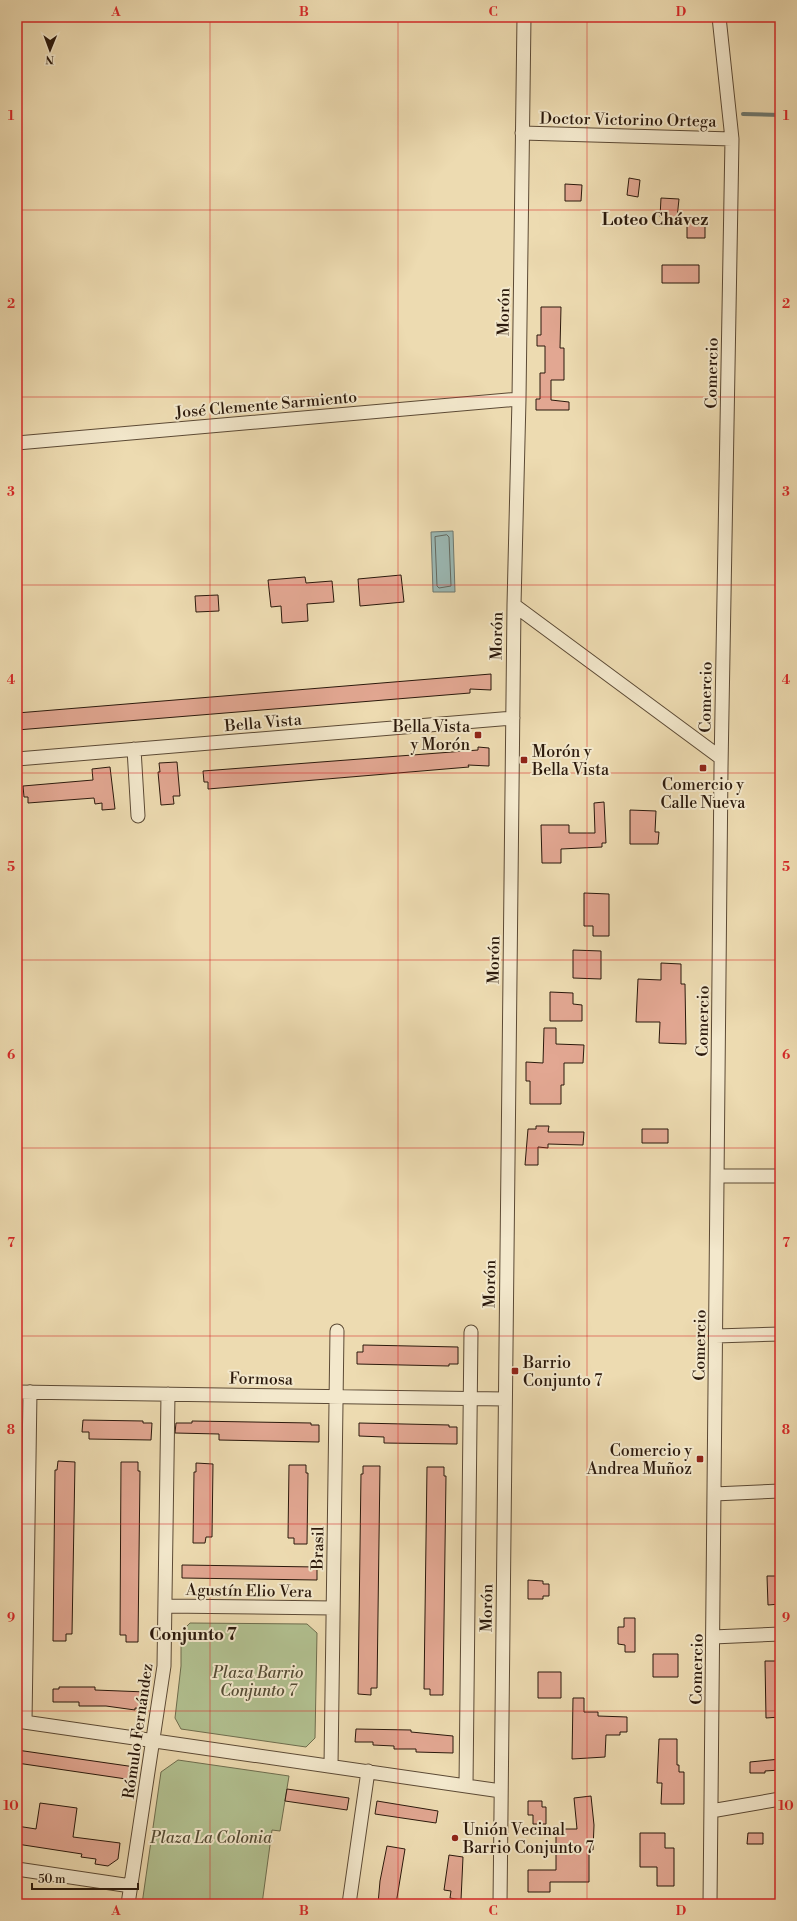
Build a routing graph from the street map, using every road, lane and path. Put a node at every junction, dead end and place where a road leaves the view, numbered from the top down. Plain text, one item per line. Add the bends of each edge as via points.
1 (524, 17) edge
2 (719, 17) edge
3 (522, 133) junction
4 (732, 139) junction
5 (519, 399) junction
6 (17, 443) edge
7 (514, 605) junction
8 (512, 718) junction
9 (134, 750) junction
10 (721, 758) junction
11 (17, 759) edge
12 (138, 816) dead end
13 (717, 1176) junction
14 (780, 1176) edge
15 (337, 1331) dead end
16 (471, 1332) dead end
17 (780, 1334) edge
18 (716, 1336) junction
19 (17, 1392) edge
20 (30, 1392) junction
21 (168, 1394) junction
22 (336, 1396) junction
23 (470, 1398) junction
24 (505, 1399) junction
25 (780, 1491) edge
26 (714, 1494) junction
27 (165, 1606) junction
28 (333, 1608) junction
29 (780, 1634) edge
30 (713, 1637) junction
31 (21, 1721) edge
32 (154, 1740) junction
33 (331, 1766) junction
34 (368, 1771) junction
35 (466, 1785) junction
36 (501, 1791) junction
37 (780, 1799) edge
38 (711, 1811) junction
39 (17, 1869) edge
40 (131, 1886) junction
41 (128, 1904) edge
42 (349, 1904) edge
43 (500, 1904) edge
44 (710, 1904) edge

1 - 3 street, Morón
2 - 4 street, Comercio
3 - 4 street, Doctor Victorino Ortega
3 - 5 street, Morón
4 - 10 street, Comercio
5 - 6 street, José Clemente Sarmiento
5 - 7 street, Morón
7 - 8 street, Morón
7 - 10 street
8 - 9 street, Bella Vista
8 - 24 street, Morón
9 - 11 street, Bella Vista
9 - 12 street
10 - 13 street, Comercio
13 - 14 street
13 - 18 street, Comercio
15 - 22 street, Brasil
16 - 23 street, Morón
17 - 18 street
18 - 26 street, Comercio
19 - 20 street, Formosa
20 - 21 street, Formosa
20 - 31 street
21 - 22 street, Formosa
21 - 27 street, Rómulo Fernández
22 - 23 street, Formosa
22 - 28 street, Brasil
23 - 24 street, Formosa
23 - 35 street, Morón
24 - 36 street, Morón
25 - 26 street
26 - 30 street, Comercio
27 - 28 street, Agustín Elio Vera
27 - 32 street, Rómulo Fernández via 164,1666
28 - 33 street, Brasil
29 - 30 street
30 - 38 street, Comercio
31 - 32 street
32 - 33 street
32 - 40 street, Rómulo Fernández
33 - 34 street
34 - 35 street
34 - 42 street
35 - 36 street
36 - 43 street, Morón
37 - 38 street
38 - 44 street, Comercio
39 - 40 street
40 - 41 street, Rómulo Fernández

